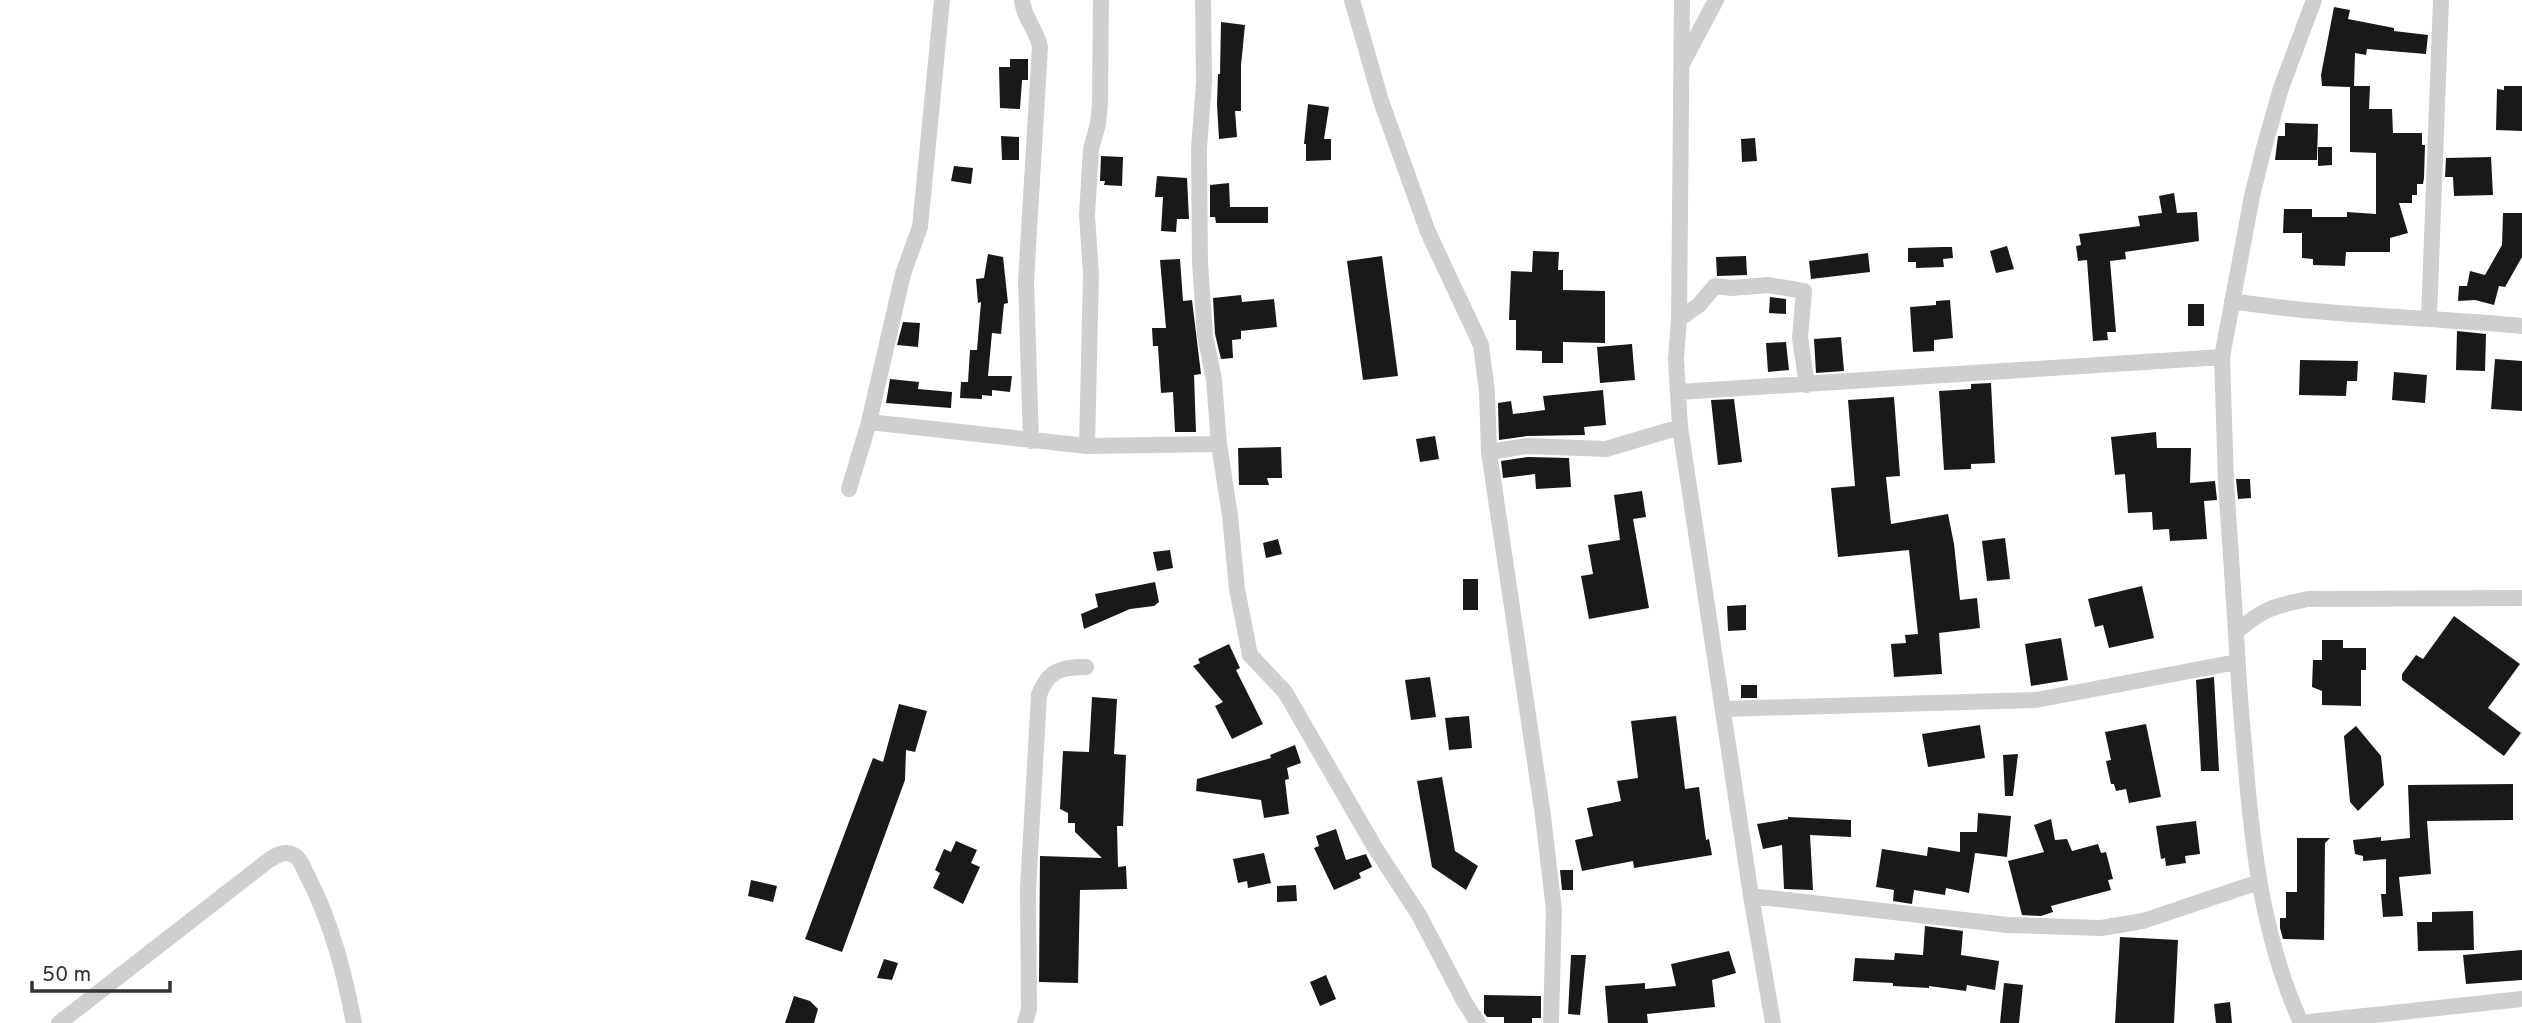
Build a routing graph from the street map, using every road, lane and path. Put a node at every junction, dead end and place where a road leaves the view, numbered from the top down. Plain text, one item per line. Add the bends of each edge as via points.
1 (942, 0) edge
2 (1022, 0) edge
3 (1101, 0) edge
4 (1203, 0) edge
5 (1352, 0) edge
6 (1682, 0) edge
7 (1716, 0) edge
8 (2314, 0) edge
9 (2441, 0) edge
10 (1681, 66) junction
11 (2232, 302) junction
12 (2429, 317) junction
13 (1679, 319) junction
14 (2522, 326) edge
15 (2222, 357) junction
16 (1807, 385) junction
17 (1679, 392) junction
18 (869, 422) junction
19 (1680, 427) junction
20 (1031, 441) junction
21 (1219, 444) junction
22 (1087, 446) junction
23 (1489, 452) junction
24 (849, 489) dead end
25 (2522, 598) edge
26 (2236, 632) junction
27 (2237, 662) junction
28 (1086, 667) dead end
29 (1723, 709) junction
30 (2259, 883) junction
31 (1752, 896) junction
32 (2522, 999) edge
33 (59, 1023) edge
34 (354, 1023) edge
35 (1025, 1023) edge
36 (1478, 1023) edge
37 (1551, 1023) edge
38 (1773, 1023) edge
39 (2301, 1023) edge

1 - 18 street via 920,227 903,274
2 - 20 street via 1040,47 1026,281
3 - 22 street via 1100,103 1091,149 1087,215 1091,274
4 - 21 street via 1200,263
5 - 23 street via 1381,101 1424,219 1481,345
6 - 10 street
7 - 10 street
8 - 11 street via 2264,148
9 - 12 street
10 - 13 street
11 - 12 street via 2300,312
11 - 15 street
12 - 14 street
13 - 16 street via 1715,286 1768,285 1804,291 1800,338
13 - 17 street
15 - 16 street
15 - 26 street
16 - 17 street
17 - 19 street
18 - 20 street
18 - 24 street
19 - 23 street via 1606,449 1527,446
19 - 29 street
20 - 22 street
21 - 22 street
21 - 36 street via 1250,655 1285,692
23 - 37 street via 1555,910
25 - 26 street via 2308,599 2258,614
26 - 27 street
27 - 29 street via 2036,700
27 - 30 street
28 - 35 street via 1061,669 1043,683 1039,695
29 - 31 street
30 - 31 street via 2143,921 2101,928 2008,925
30 - 39 street via 2273,948
31 - 38 street
32 - 39 street
33 - 34 street via 269,860 290,852 298,857 334,937

